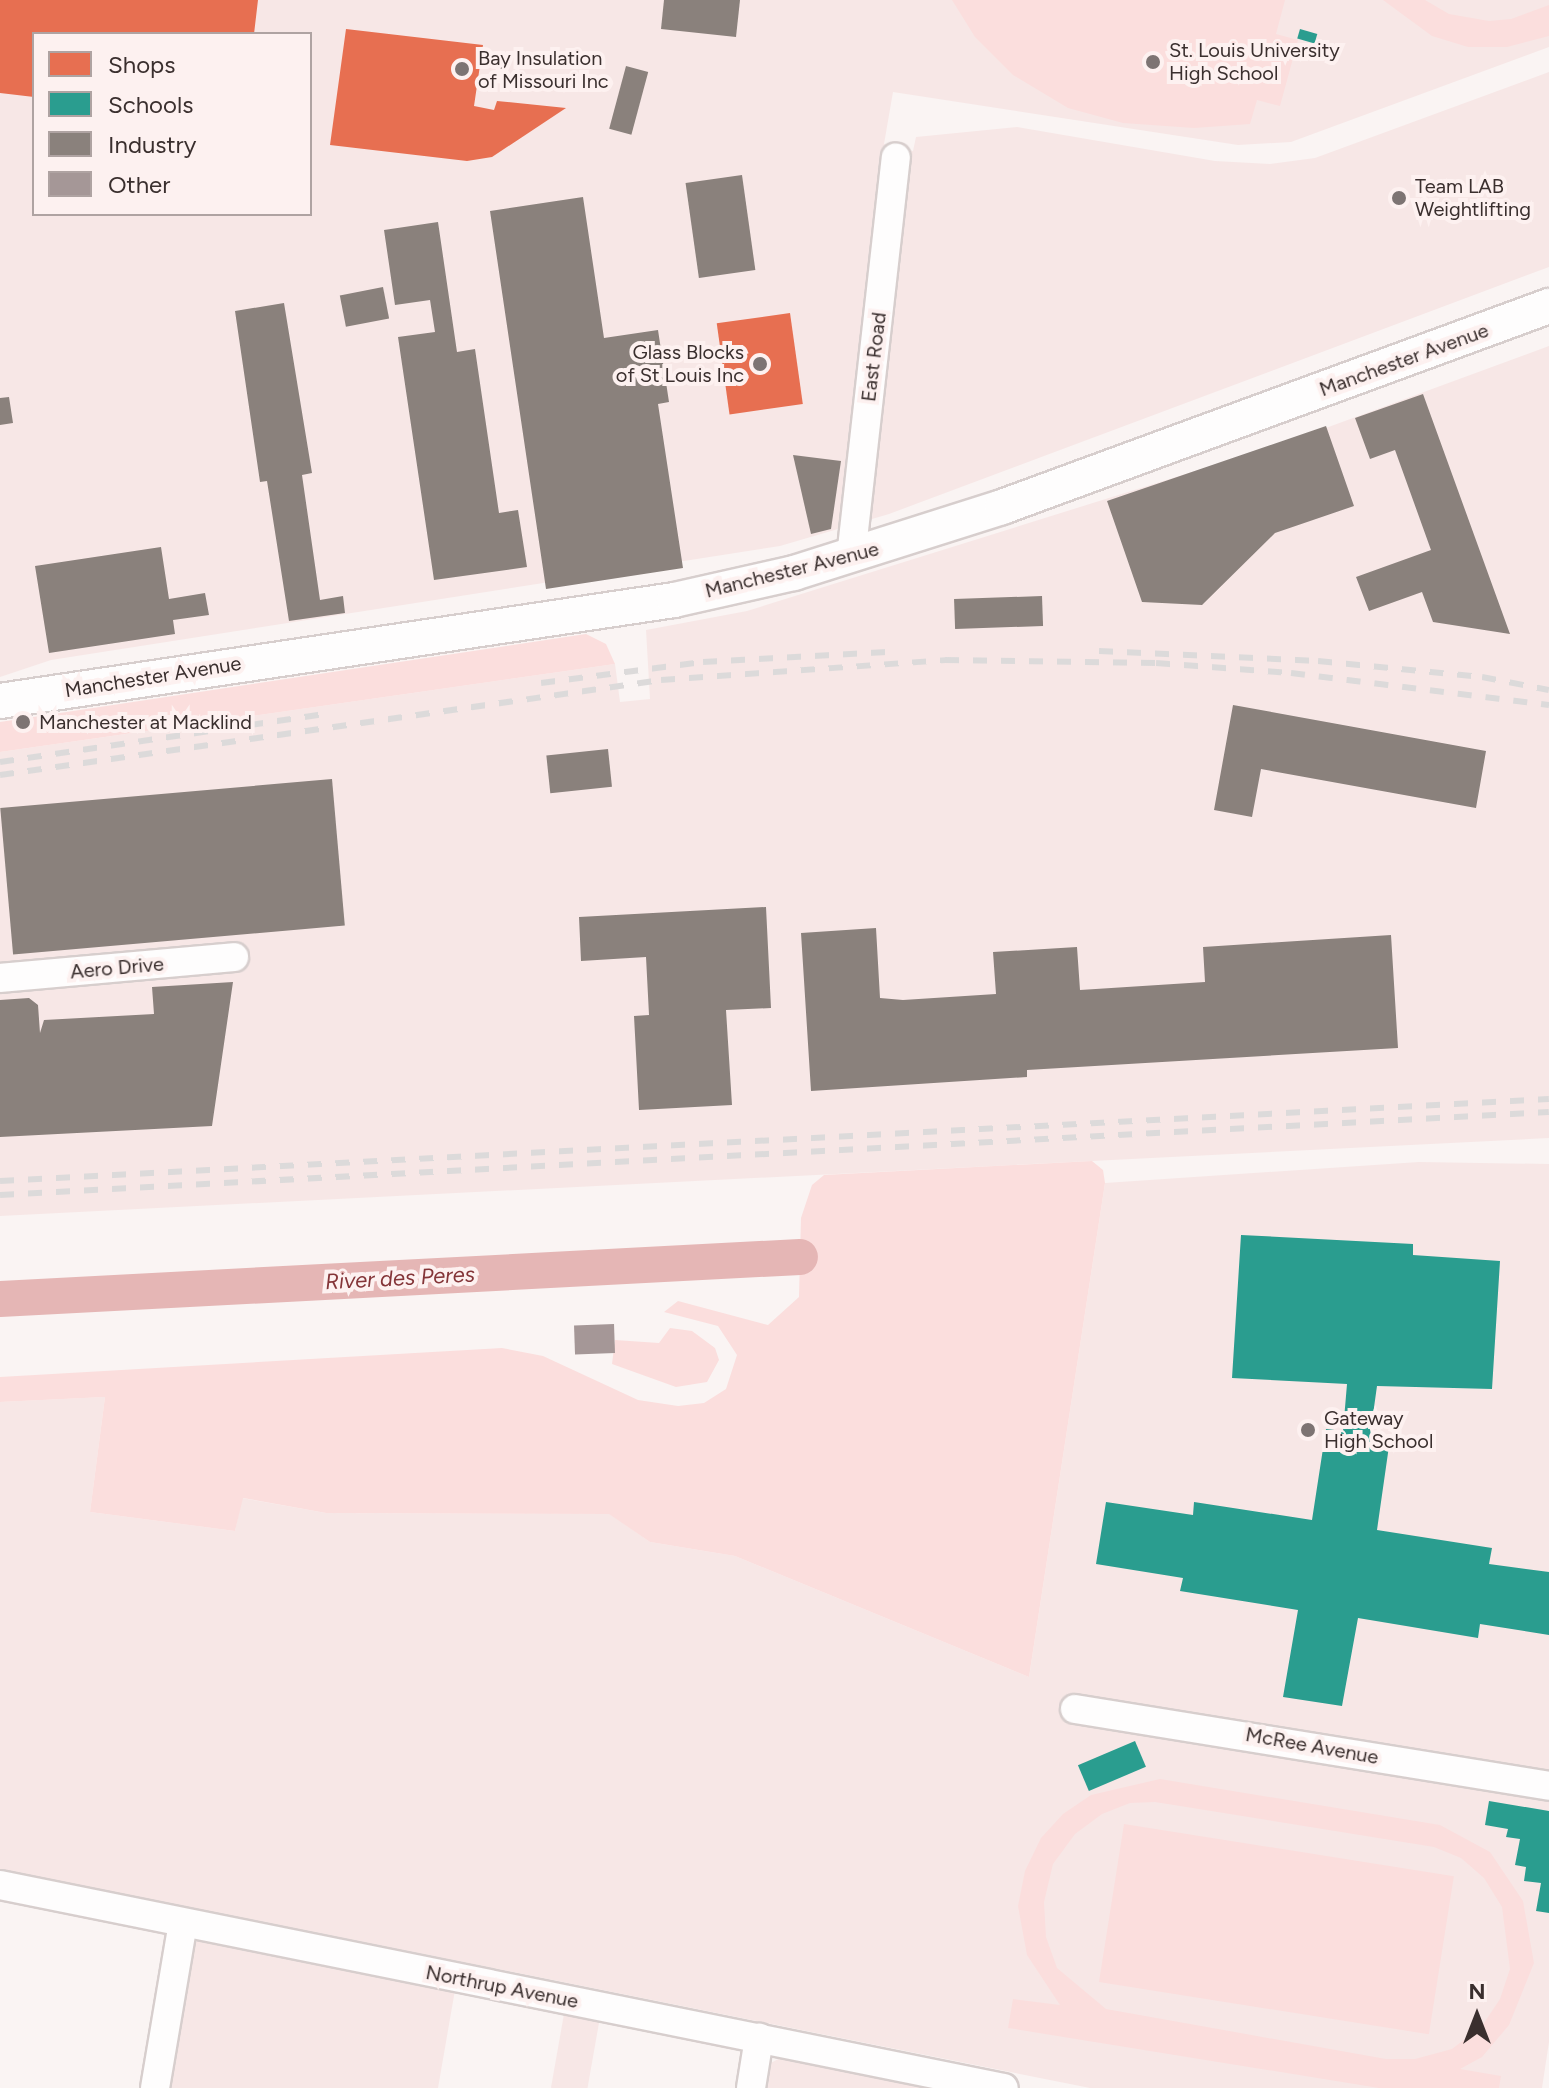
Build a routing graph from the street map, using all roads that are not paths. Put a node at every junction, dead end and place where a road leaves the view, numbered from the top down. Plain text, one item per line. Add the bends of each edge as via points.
1 (896, 158) dead end
2 (1549, 306) edge
3 (851, 557) junction
4 (0, 701) edge
5 (234, 957) dead end
6 (0, 978) edge
7 (1075, 1709) dead end
8 (1549, 1786) edge
9 (0, 1885) edge
10 (183, 1923) junction
11 (759, 2038) junction
12 (155, 2088) edge
13 (751, 2088) edge
14 (1004, 2088) edge

1 - 3 street, East Road
2 - 3 main road, Manchester Avenue
3 - 4 main road, Manchester Avenue via 674,600
5 - 6 street, Aero Drive
7 - 8 street, McRee Avenue
9 - 10 street, Northrup Avenue
10 - 11 street, Northrup Avenue
10 - 12 street
11 - 13 street
11 - 14 street, Northrup Avenue

